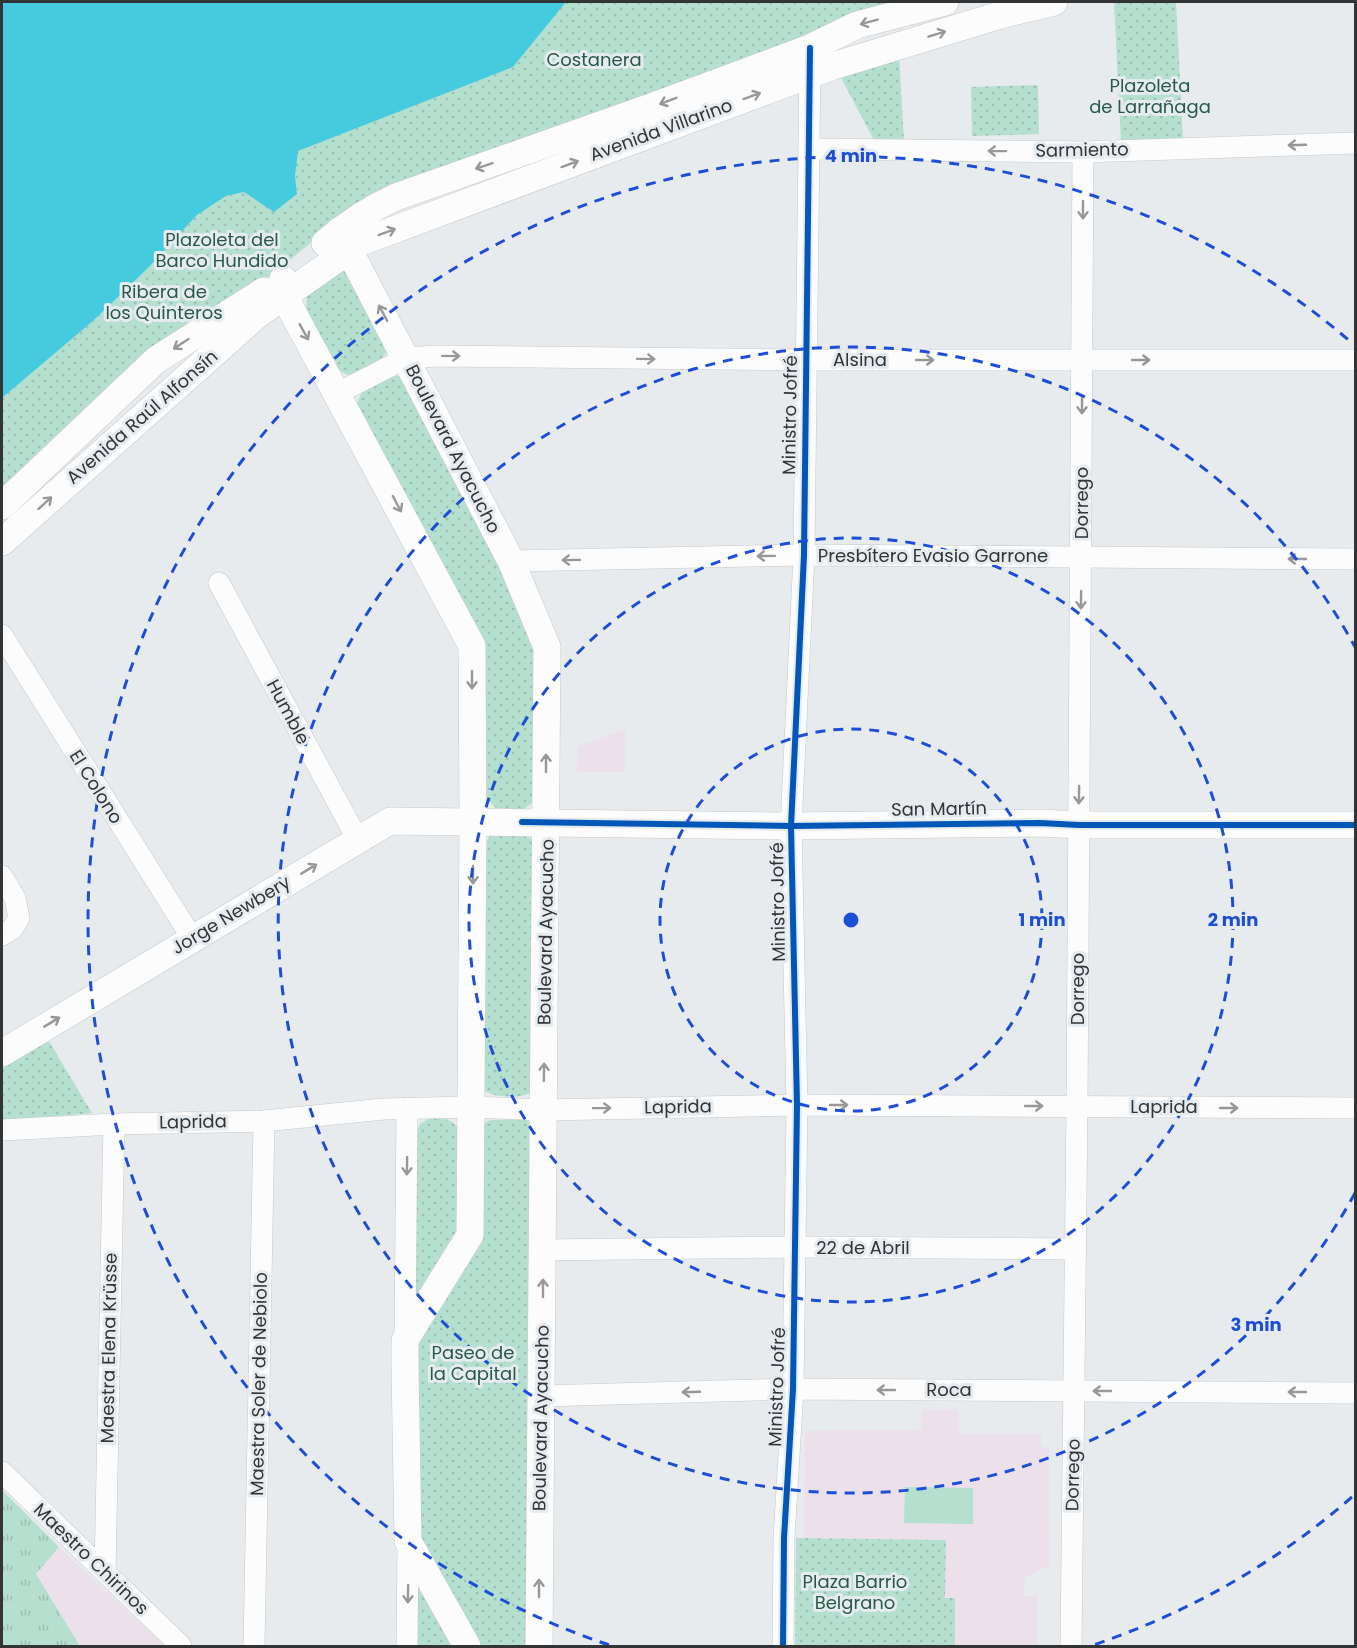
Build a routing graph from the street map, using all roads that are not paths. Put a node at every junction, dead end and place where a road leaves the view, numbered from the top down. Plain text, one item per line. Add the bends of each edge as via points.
1 (945, 2) edge
2 (1054, 2) edge
3 (810, 48) junction
4 (810, 75) junction
5 (1356, 143) edge
6 (809, 149) junction
7 (1083, 152) junction
8 (344, 240) junction
9 (284, 287) junction
10 (406, 358) junction
11 (806, 360) junction
12 (1082, 360) junction
13 (1356, 360) edge
14 (338, 393) junction
15 (2, 506) edge
16 (2, 542) edge
17 (804, 555) junction
18 (1082, 557) junction
19 (1356, 559) edge
20 (511, 561) junction
21 (219, 583) dead end
22 (2, 635) edge
23 (473, 822) junction
24 (546, 822) junction
25 (1079, 825) junction
26 (1356, 825) edge
27 (791, 826) junction
28 (358, 840) junction
29 (2, 876) edge
30 (2, 935) edge
31 (192, 938) junction
32 (2, 1053) edge
33 (797, 1105) junction
34 (471, 1107) junction
35 (1077, 1107) junction
36 (407, 1108) junction
37 (1356, 1108) edge
38 (544, 1110) junction
39 (264, 1121) junction
40 (114, 1124) junction
41 (2, 1130) edge
42 (795, 1247) junction
43 (1076, 1249) junction
44 (543, 1250) junction
45 (405, 1340) junction
46 (793, 1389) junction
47 (1074, 1391) junction
48 (1356, 1393) edge
49 (542, 1396) junction
50 (2, 1472) edge
51 (408, 1541) junction
52 (105, 1572) junction
53 (181, 1647) edge
54 (254, 1647) edge
55 (407, 1647) edge
56 (467, 1647) edge
57 (539, 1647) edge
58 (783, 1647) edge
59 (1071, 1647) edge

1 -> 3 main road, Avenida Villarino via 857,25
4 -> 2 main road, Avenida Villarino via 1000,15
3 - 4 street, Ministro Jofré
3 -> 8 main road, Avenida Villarino via 396,197 373,207
4 - 6 street, Ministro Jofré
8 -> 4 main road, Avenida Villarino via 372,238
5 -> 7 street, Sarmiento
7 -> 6 street, Sarmiento
6 - 11 street, Ministro Jofré
7 -> 12 street, Dorrego
8 - 9 main road, Avenida Villarino
10 -> 8 main road, Boulevard Ayacucho
9 -> 14 main road
9 -> 15 main road, Avenida Raúl Alfonsín via 156,360
16 -> 9 main road, Avenida Raúl Alfonsín
10 -> 11 street, Alsina
10 - 14 street, Alsina
10 - 20 main road, Boulevard Ayacucho
11 -> 12 street, Alsina
11 - 17 street, Ministro Jofré
12 -> 13 street, Alsina
12 -> 18 street, Dorrego
14 -> 23 main road via 472,646
17 - 18 street, Presbítero Evasio Garrone
17 -> 20 street, Presbítero Evasio Garrone
17 - 27 street, Ministro Jofré
19 -> 18 street, Presbítero Evasio Garrone
18 -> 25 street, Dorrego
24 -> 20 main road, Boulevard Ayacucho via 547,647
21 - 28 street, Humble
22 - 31 street, El Colono
23 - 24 main road, San Martín
23 - 28 main road, Jorge Newbery via 390,821
23 -> 34 main road
24 - 27 main road, San Martín
38 -> 24 main road, Boulevard Ayacucho
25 - 26 main road, San Martín
25 - 27 main road, San Martín
25 - 35 street, Dorrego
27 - 33 street, Ministro Jofré
31 -> 28 main road, Jorge Newbery
29 - 30 street via 15,898 19,918
32 -> 31 main road, Jorge Newbery
33 -> 35 street, Laprida
38 -> 33 street, Laprida
33 - 42 street, Ministro Jofré
34 - 36 street, Laprida
34 - 38 street, Laprida
34 - 45 main road via 470,1234
35 -> 37 street, Laprida
35 - 43 street, Dorrego
36 - 39 street, Laprida
36 -> 45 street
38 - 44 main road, Boulevard Ayacucho
39 - 40 street, Laprida
39 - 54 street, Maestra Soler de Nebiolo
40 - 41 street, Laprida
40 - 52 street, Maestra Elena Krüsse
42 - 43 street, 22 de Abril
42 - 44 street, 22 de Abril
42 - 46 street, Ministro Jofré
43 - 47 street, Dorrego
49 -> 44 main road, Boulevard Ayacucho
45 - 51 main road
47 -> 46 street, Roca
46 -> 49 street, Roca
46 - 58 street, Ministro Jofré via 784,1538
48 -> 47 street, Roca
47 - 59 street, Dorrego
57 -> 49 main road, Boulevard Ayacucho
50 - 52 street, Maestro Chirinos
51 -> 55 street
51 - 56 main road
52 - 53 street, Maestro Chirinos

